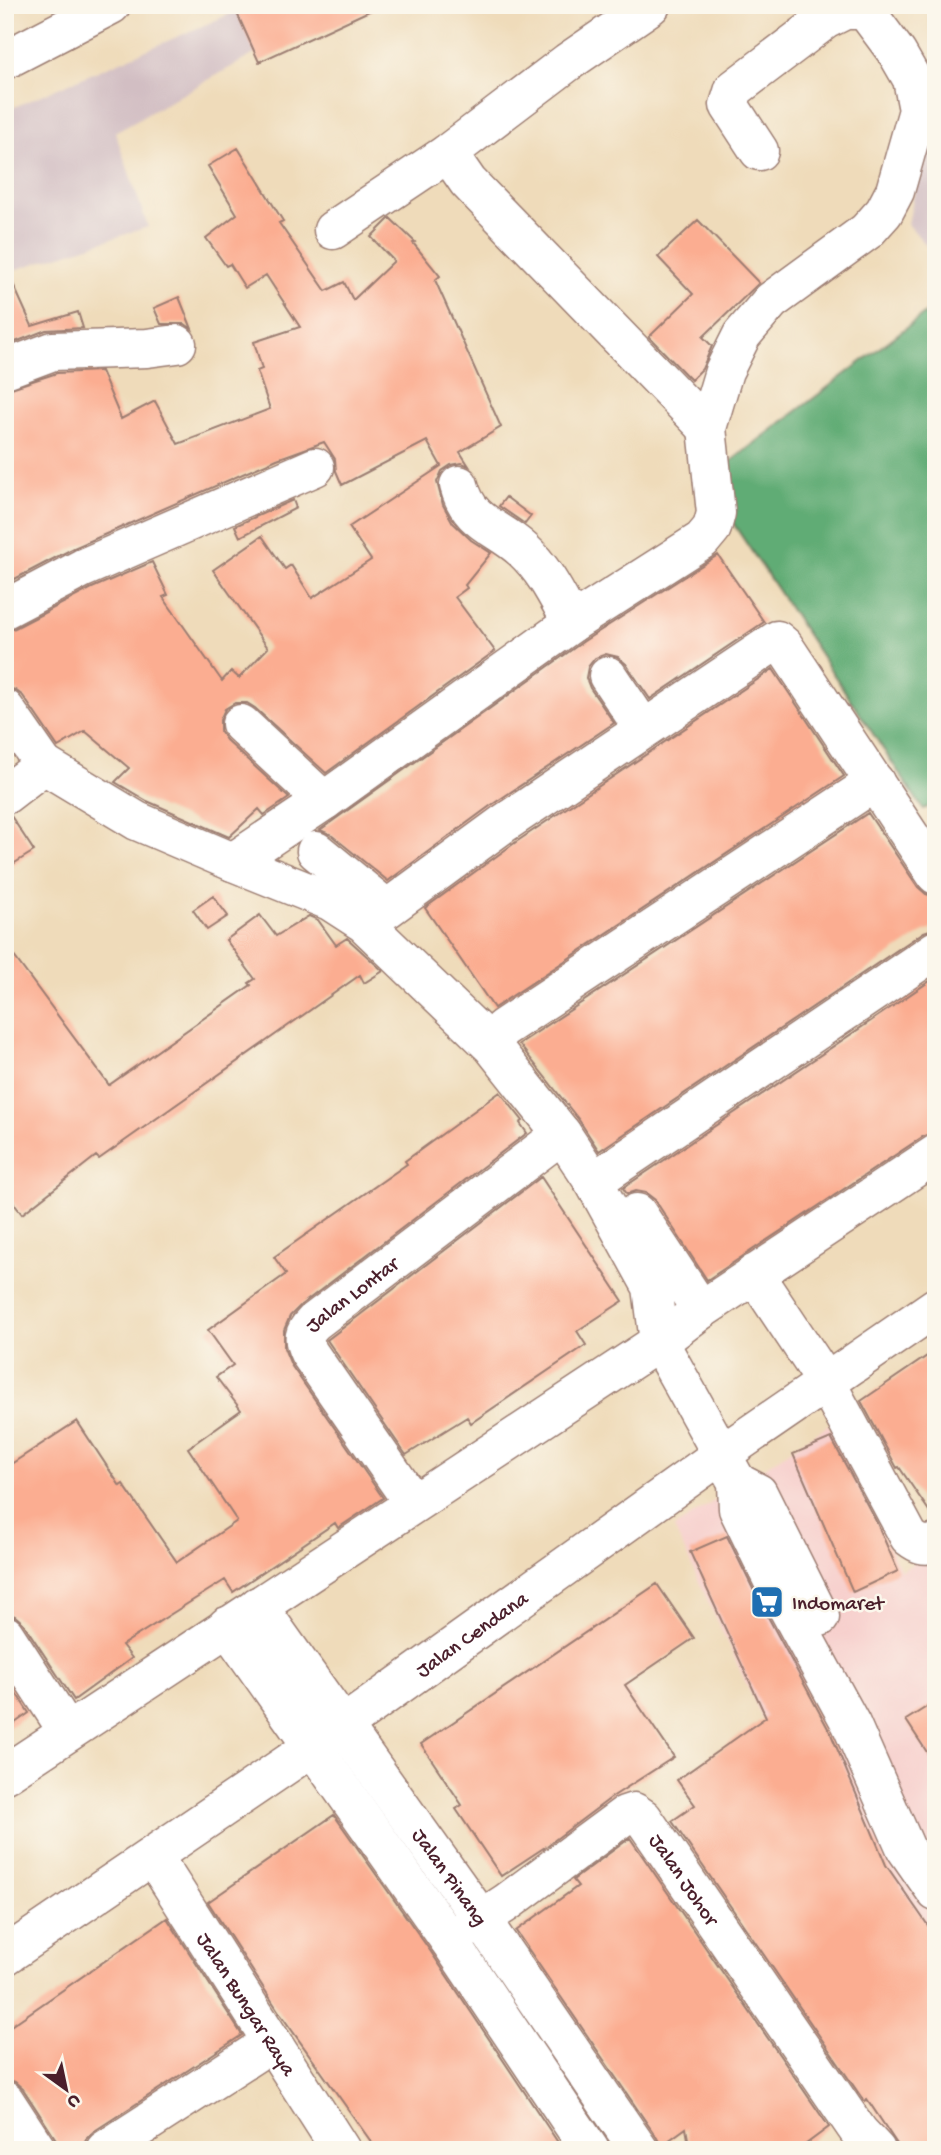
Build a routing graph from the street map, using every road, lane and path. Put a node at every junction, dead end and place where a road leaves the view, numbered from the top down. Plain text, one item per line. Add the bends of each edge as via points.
1 (111, 5) edge
2 (651, 5) edge
3 (5, 60) edge
4 (759, 151) dead end
5 (448, 153) junction
6 (333, 230) dead end
7 (177, 344) dead end
8 (5, 369) edge
9 (707, 428) junction
10 (315, 467) dead end
11 (459, 485) dead end
12 (5, 609) edge
13 (572, 623) junction
14 (608, 676) dead end
15 (5, 709) edge
16 (241, 724) dead end
17 (643, 728) junction
18 (44, 765) junction
19 (875, 782) junction
20 (5, 795) edge
21 (324, 801) junction
22 (316, 850) dead end
23 (233, 862) junction
24 (936, 875) edge
25 (387, 909) junction
26 (936, 950) edge
27 (503, 1027) junction
28 (562, 1134) junction
29 (936, 1154) edge
30 (609, 1171) junction
31 (754, 1274) junction
32 (936, 1307) edge
33 (701, 1310) junction
34 (659, 1342) junction
35 (826, 1382) junction
36 (729, 1468) junction
37 (413, 1503) junction
38 (936, 1543) edge
39 (242, 1616) junction
40 (5, 1634) edge
41 (68, 1732) junction
42 (328, 1736) junction
43 (5, 1774) edge
44 (397, 1833) junction
45 (153, 1856) junction
46 (936, 1859) edge
47 (936, 1892) edge
48 (481, 1919) junction
49 (449, 1940) junction
50 (5, 1956) edge
51 (272, 2042) junction
52 (5, 2101) edge
53 (864, 2144) edge
54 (37, 2150) edge
55 (105, 2150) edge
56 (341, 2150) edge
57 (590, 2150) edge
58 (639, 2150) edge

1 - 3 main road
2 - 5 main road
4 - 9 main road via 729,105 734,89 825,20 845,10 865,10 912,79 918,110 895,191 867,231 771,301 742,335 724,371
5 - 6 main road
5 - 9 main road via 468,182
7 - 8 main road via 53,351
9 - 13 main road via 716,513 712,528 702,540
10 - 12 main road via 83,568
11 - 13 main road via 471,512 523,549 545,575
13 - 21 main road
14 - 17 main road
15 - 18 main road
16 - 21 main road
17 - 19 main road via 777,640
17 - 25 main road
18 - 20 main road
18 - 23 main road via 137,821
19 - 24 main road
19 - 27 main road
21 - 23 main road
22 - 25 main road
23 - 28 main road via 330,901 364,923 492,1046
25 - 27 main road
26 - 30 main road
27 - 30 main road
28 - 34 main road via 652,1287
28 - 37 main road, Jalan Lontar via 304,1334 309,1353
29 - 31 main road
30 - 33 main road
31 - 33 main road
31 - 35 main road
32 - 35 main road, Jalan Cendana
33 - 34 main road
34 - 36 main road
34 - 37 main road
35 - 36 main road, Jalan Cendana
35 - 38 main road via 909,1537 927,1546
36 - 42 main road, Jalan Cendana
36 - 46 main road via 758,1493 773,1519 919,1836
36 - 47 main road via 738,1509 773,1581 851,1724 906,1849
37 - 39 main road
39 - 41 main road
39 - 42 main road, Jalan Pinang
40 - 41 main road
41 - 43 main road
42 - 44 main road, Jalan Pinang
42 - 45 main road, Jalan Cendana
44 - 48 main road, Jalan Pinang
44 - 49 main road, Jalan Pinang
45 - 50 main road, Jalan Cendana
45 - 51 main road, Jalan Bungar Raya
48 - 49 main road, Jalan Johor
48 - 53 main road, Jalan Johor via 634,1812 643,1818
48 - 58 main road, Jalan Pinang
49 - 57 main road, Jalan Pinang
51 - 55 main road
51 - 56 main road, Jalan Bungar Raya
52 - 54 main road

